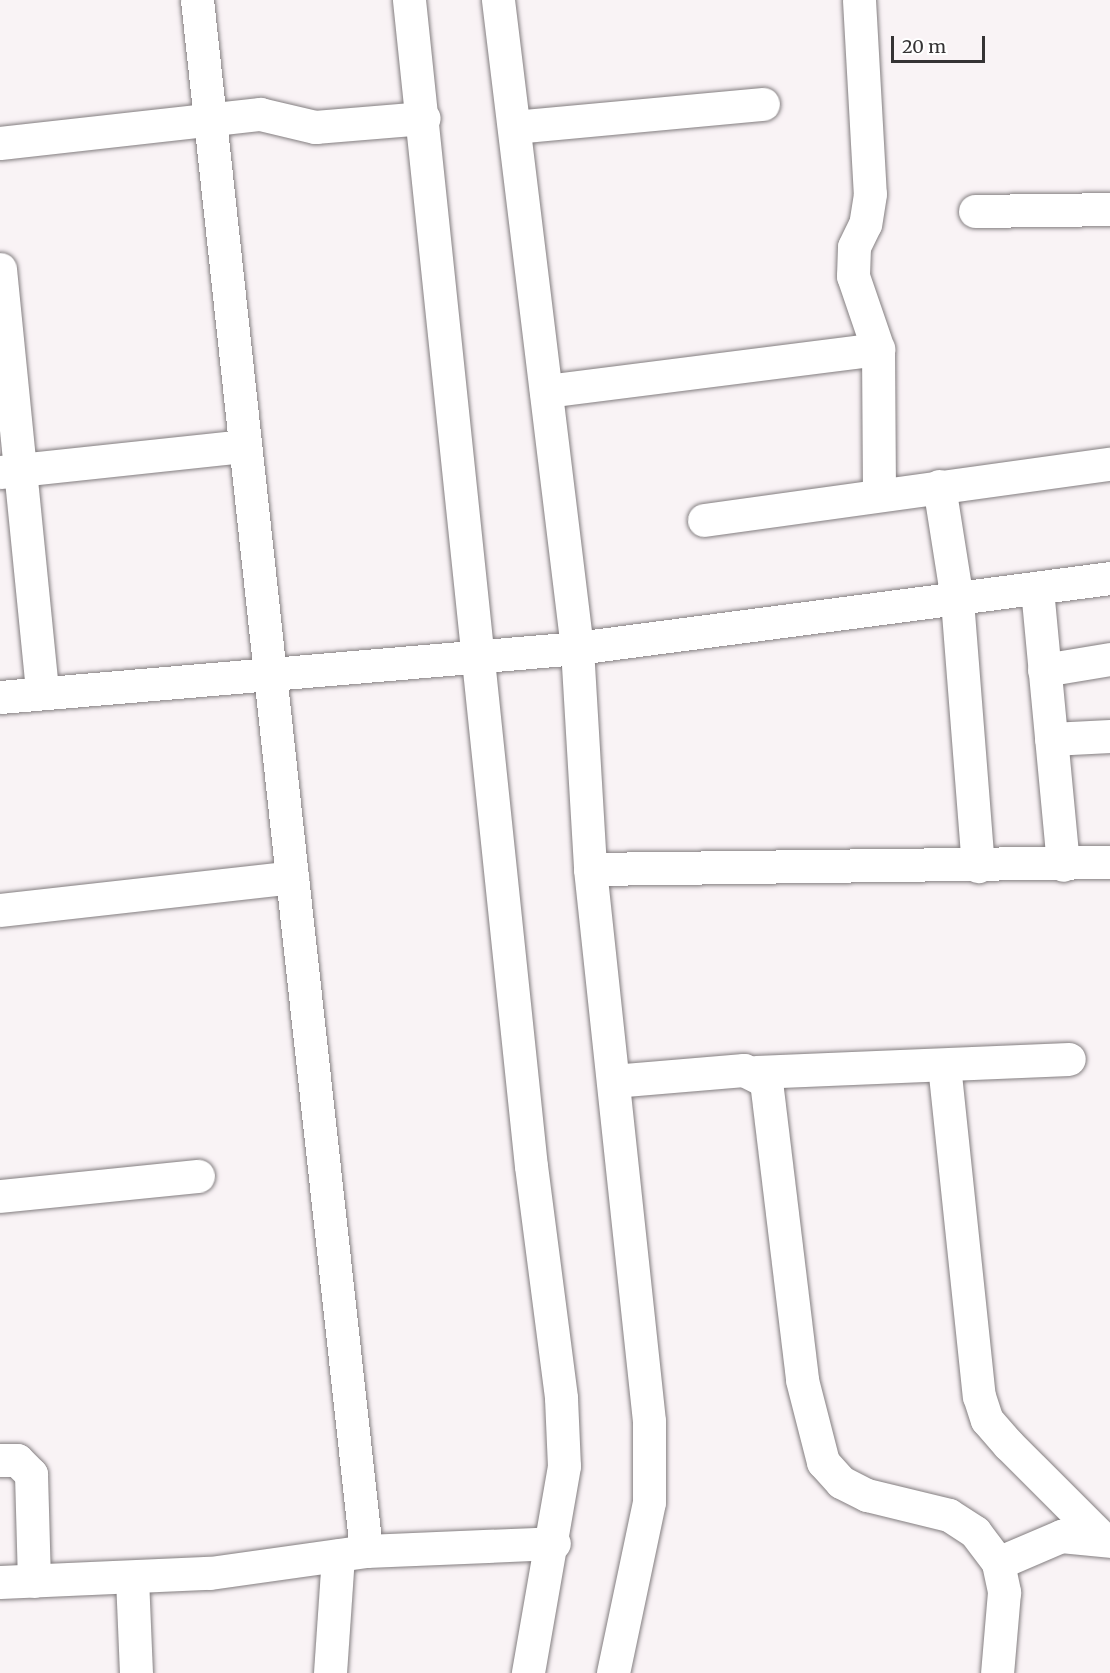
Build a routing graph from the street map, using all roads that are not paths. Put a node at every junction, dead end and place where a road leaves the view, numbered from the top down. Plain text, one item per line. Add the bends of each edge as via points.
1 (196, 0) edge
2 (409, 0) edge
3 (498, 0) edge
4 (859, 0) edge
5 (763, 104) dead end
6 (424, 118) junction
7 (210, 119) junction
8 (514, 127) junction
9 (0, 143) edge
10 (1110, 209) edge
11 (975, 211) dead end
12 (0, 268) edge
13 (4, 333) edge
14 (878, 349) junction
15 (546, 391) junction
16 (243, 446) junction
17 (1110, 464) edge
18 (9, 472) edge
19 (939, 486) junction
20 (879, 495) junction
21 (704, 520) dead end
22 (1110, 578) edge
23 (1036, 589) junction
24 (957, 600) junction
25 (577, 648) junction
26 (478, 656) junction
27 (1110, 659) edge
28 (1044, 670) junction
29 (274, 674) junction
30 (42, 693) junction
31 (0, 697) edge
32 (1110, 736) edge
33 (1051, 739) junction
34 (1110, 862) edge
35 (1064, 865) junction
36 (978, 866) junction
37 (590, 868) junction
38 (292, 877) junction
39 (0, 910) edge
40 (1069, 1059) dead end
41 (944, 1065) junction
42 (756, 1072) junction
43 (613, 1081) junction
44 (198, 1176) dead end
45 (0, 1196) edge
46 (0, 1460) edge
47 (1106, 1540) edge
48 (554, 1542) junction
49 (352, 1553) junction
50 (998, 1563) junction
51 (132, 1578) junction
52 (34, 1581) junction
53 (0, 1582) edge
54 (136, 1673) edge
55 (330, 1673) edge
56 (528, 1673) edge
57 (613, 1673) edge
58 (997, 1673) edge

1 - 7 street
2 - 6 street
3 - 8 street
4 - 14 street via 870,194 866,224 854,248 853,276
5 - 8 street
6 - 7 street via 315,127 260,114
6 - 26 street
7 - 9 street
7 - 16 street
8 - 15 street
10 - 11 street
12 - 13 street
13 - 18 street
14 - 15 street
14 - 20 street
15 - 25 street
16 - 18 street
16 - 29 street
17 - 19 street
18 - 30 street
19 - 20 street
19 - 24 street
20 - 21 street
22 - 23 street
23 - 24 street
23 - 28 street
24 - 25 street
24 - 36 street
25 - 26 street
25 - 37 street
26 - 29 street
26 - 48 street via 561,1398 564,1466
27 - 28 street
28 - 33 street
29 - 30 street
29 - 38 street
30 - 31 street
32 - 33 street
33 - 35 street
34 - 35 street
35 - 36 street
36 - 37 street
37 - 43 street
38 - 39 street
38 - 49 street
40 - 41 street
41 - 42 street
41 - 47 street via 979,1396 987,1419 1002,1437
42 - 43 street
42 - 50 street via 772,1094 802,1380 823,1462 841,1482 867,1495 949,1515 975,1532
43 - 57 street via 649,1421 649,1502
44 - 45 street
46 - 52 street via 17,1460 31,1474
47 - 50 street via 1061,1536
48 - 49 street
48 - 56 street
49 - 51 street
49 - 55 street
50 - 58 street via 1004,1592
51 - 52 street
51 - 54 street
52 - 53 street

